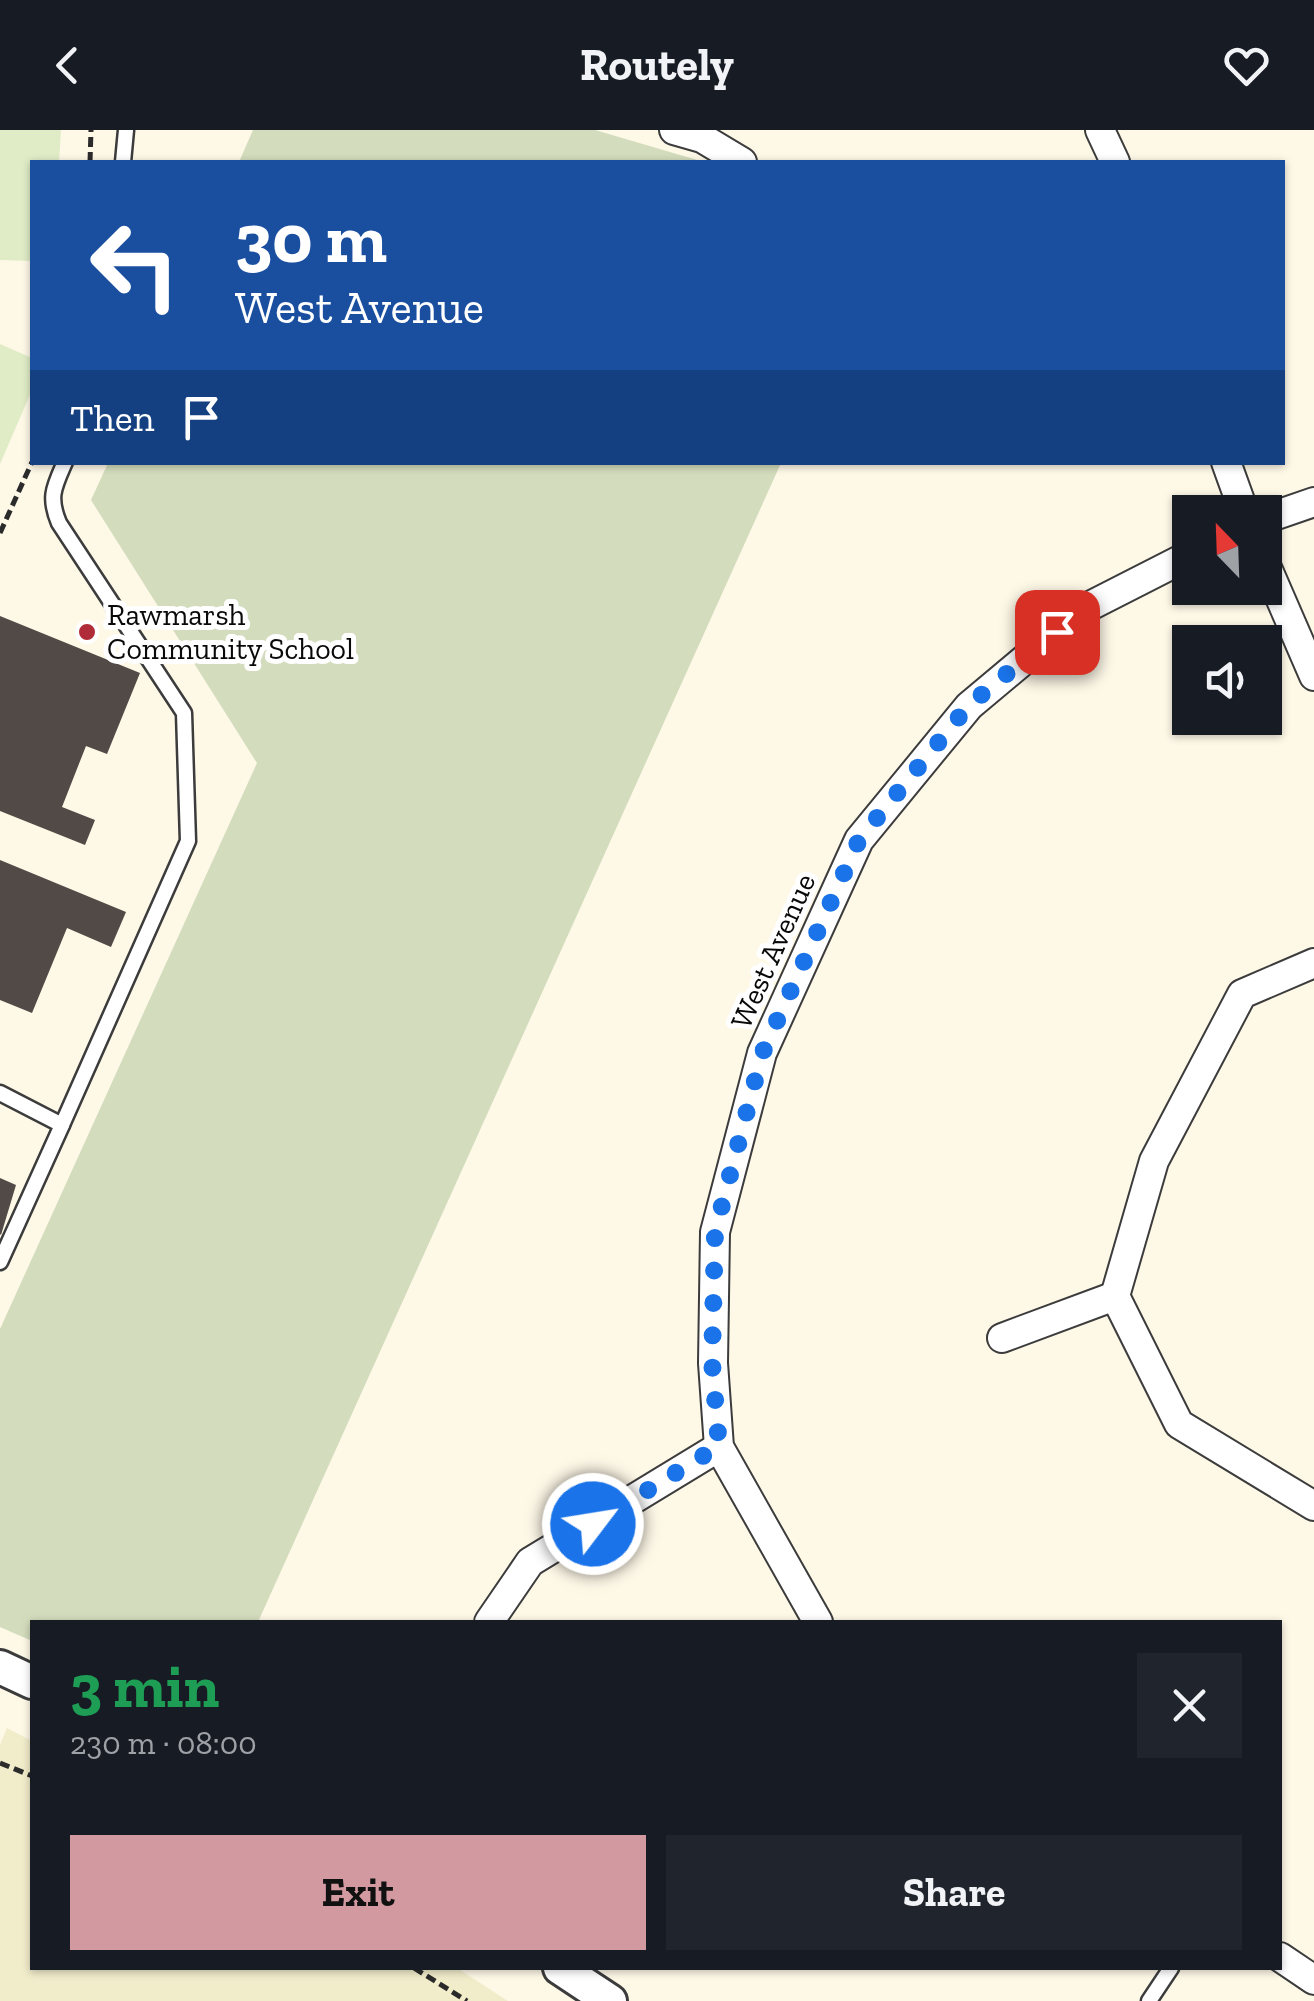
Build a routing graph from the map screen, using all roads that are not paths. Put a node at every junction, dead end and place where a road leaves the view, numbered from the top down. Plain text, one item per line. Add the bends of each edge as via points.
1 (126, 130) edge
2 (674, 130) edge
3 (1100, 130) edge
4 (123, 160) edge
5 (739, 160) edge
6 (1114, 160) edge
7 (64, 465) edge
8 (1227, 465) edge
9 (1238, 495) edge
10 (1314, 502) edge
11 (1282, 513) edge
12 (1172, 564) edge
13 (1282, 602) edge
14 (1314, 676) edge
15 (1314, 964) edge
16 (0, 1093) edge
17 (62, 1124) junction
18 (0, 1262) edge
19 (1115, 1296) junction
20 (1002, 1338) dead end
21 (719, 1446) junction
22 (1314, 1506) edge
23 (491, 1620) edge
24 (817, 1620) edge
25 (0, 1666) edge
26 (30, 1681) edge
27 (1282, 1957) edge
28 (563, 1970) edge
29 (1170, 1970) edge
30 (1314, 1979) edge
31 (610, 2001) edge
32 (1149, 2001) edge

1 - 4 lane
2 - 5 street
3 - 6 street
7 - 17 lane via 52,506 59,523 184,713 188,841
8 - 9 street
10 - 11 street
12 - 21 street, West Avenue via 1086,608 968,706 859,840 762,1054 715,1232 712,1362
13 - 14 street
15 - 19 street via 1242,994 1154,1161
16 - 17 lane
17 - 18 lane
19 - 20 street
19 - 22 street via 1179,1424
21 - 23 street via 530,1562
21 - 24 street, West Avenue
25 - 26 street
27 - 30 street
28 - 31 street
29 - 32 lane

